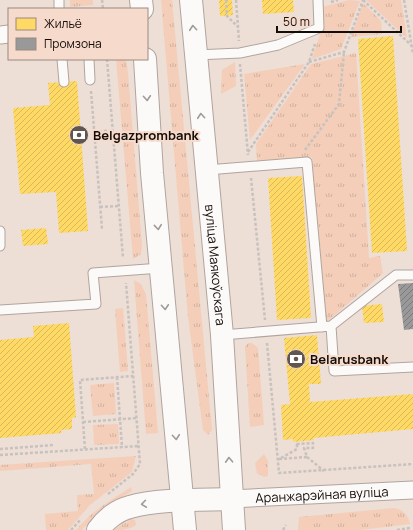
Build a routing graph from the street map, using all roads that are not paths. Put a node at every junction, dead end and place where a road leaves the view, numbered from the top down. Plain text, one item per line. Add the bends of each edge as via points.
1 (191, 0) edge
2 (318, 0) edge
3 (196, 55) junction
4 (62, 60) edge
5 (89, 60) edge
6 (145, 60) edge
7 (90, 80) road end
8 (64, 82) dead end
9 (206, 170) junction
10 (0, 231) edge
11 (0, 246) edge
12 (162, 268) junction
13 (413, 274) edge
14 (0, 310) edge
15 (326, 327) junction
16 (222, 335) junction
17 (413, 367) edge
18 (413, 490) edge
19 (231, 499) junction
20 (183, 501) junction
21 (91, 523) edge
22 (185, 530) edge
23 (234, 530) edge

3 -> 1 main road, вуліца Маякоўскага
2 - 3 lane via 319,28 278,44 240,53
9 -> 3 main road, вуліца Маякоўскага
4 - 8 lane
5 - 7 lane
6 -> 12 main road via 152,174
9 - 15 lane via 307,162
9 - 16 main road, вуліца Маякоўскага
10 - 11 lane
12 - 14 lane via 93,273 96,304
12 -> 20 main road
13 - 15 lane via 396,275
15 - 16 lane
15 - 17 lane via 334,372
19 -> 16 main road, вуліца Маякоўскага
18 - 19 street, Аранжарэйная вуліца
19 - 20 main road
19 - 23 main road, вуліца Маякоўскага
20 -> 21 main road via 130,507
20 - 22 main road

